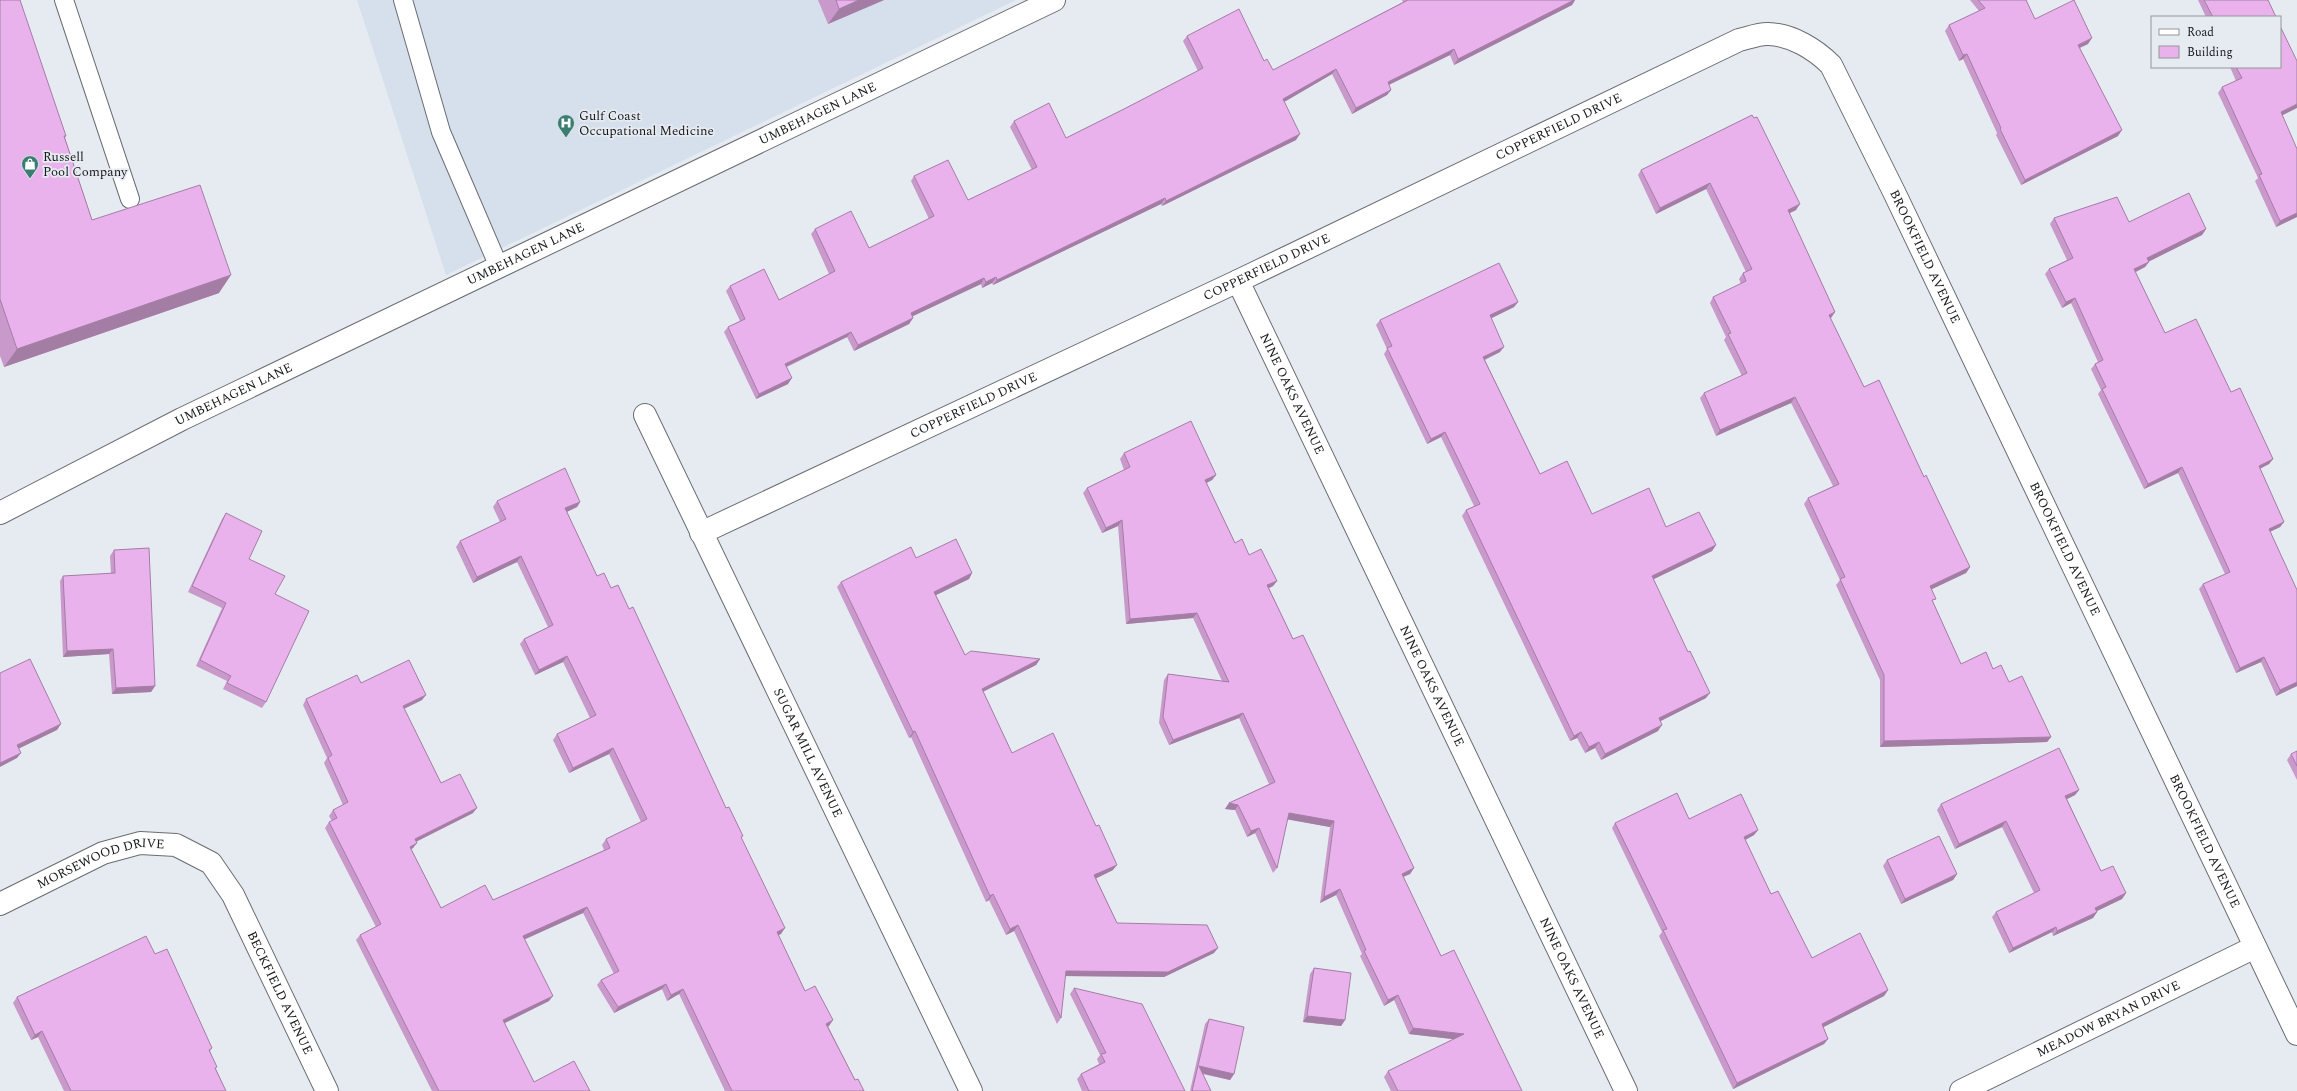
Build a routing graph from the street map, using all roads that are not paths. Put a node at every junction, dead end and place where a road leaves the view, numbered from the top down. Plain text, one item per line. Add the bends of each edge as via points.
1 (64, 0) edge
2 (403, 0) edge
3 (1054, 0) edge
4 (1831, 65) joint
5 (130, 199) dead end
6 (499, 267) junction
7 (1238, 280) junction
8 (645, 415) dead end
9 (0, 513) edge
10 (701, 533) junction
11 (233, 895) joint
12 (0, 904) edge
13 (2255, 947) junction
14 (2297, 1034) edge
15 (327, 1091) edge
16 (971, 1091) edge
17 (1626, 1091) edge
18 (1962, 1091) edge

1 - 5 lane
2 - 6 lane via 441,132
3 - 6 street, UMBEHAGEN LANE
4 - 7 street, COPPERFIELD DRIVE via 1817,51 1796,40 1768,33 1739,40
4 - 13 street, BROOKFIELD AVENUE
6 - 9 street, UMBEHAGEN LANE via 182,419
7 - 10 street, COPPERFIELD DRIVE
7 - 17 street, NINE OAKS AVENUE
8 - 10 street, SUGAR MILL AVENUE
10 - 16 street, SUGAR MILL AVENUE
11 - 12 street, MORSEWOOD DRIVE via 211,863 176,845 140,843 104,853
11 - 15 street, BECKFIELD AVENUE
13 - 14 street, BROOKFIELD AVENUE
13 - 18 street, MEADOW BRYAN DRIVE

